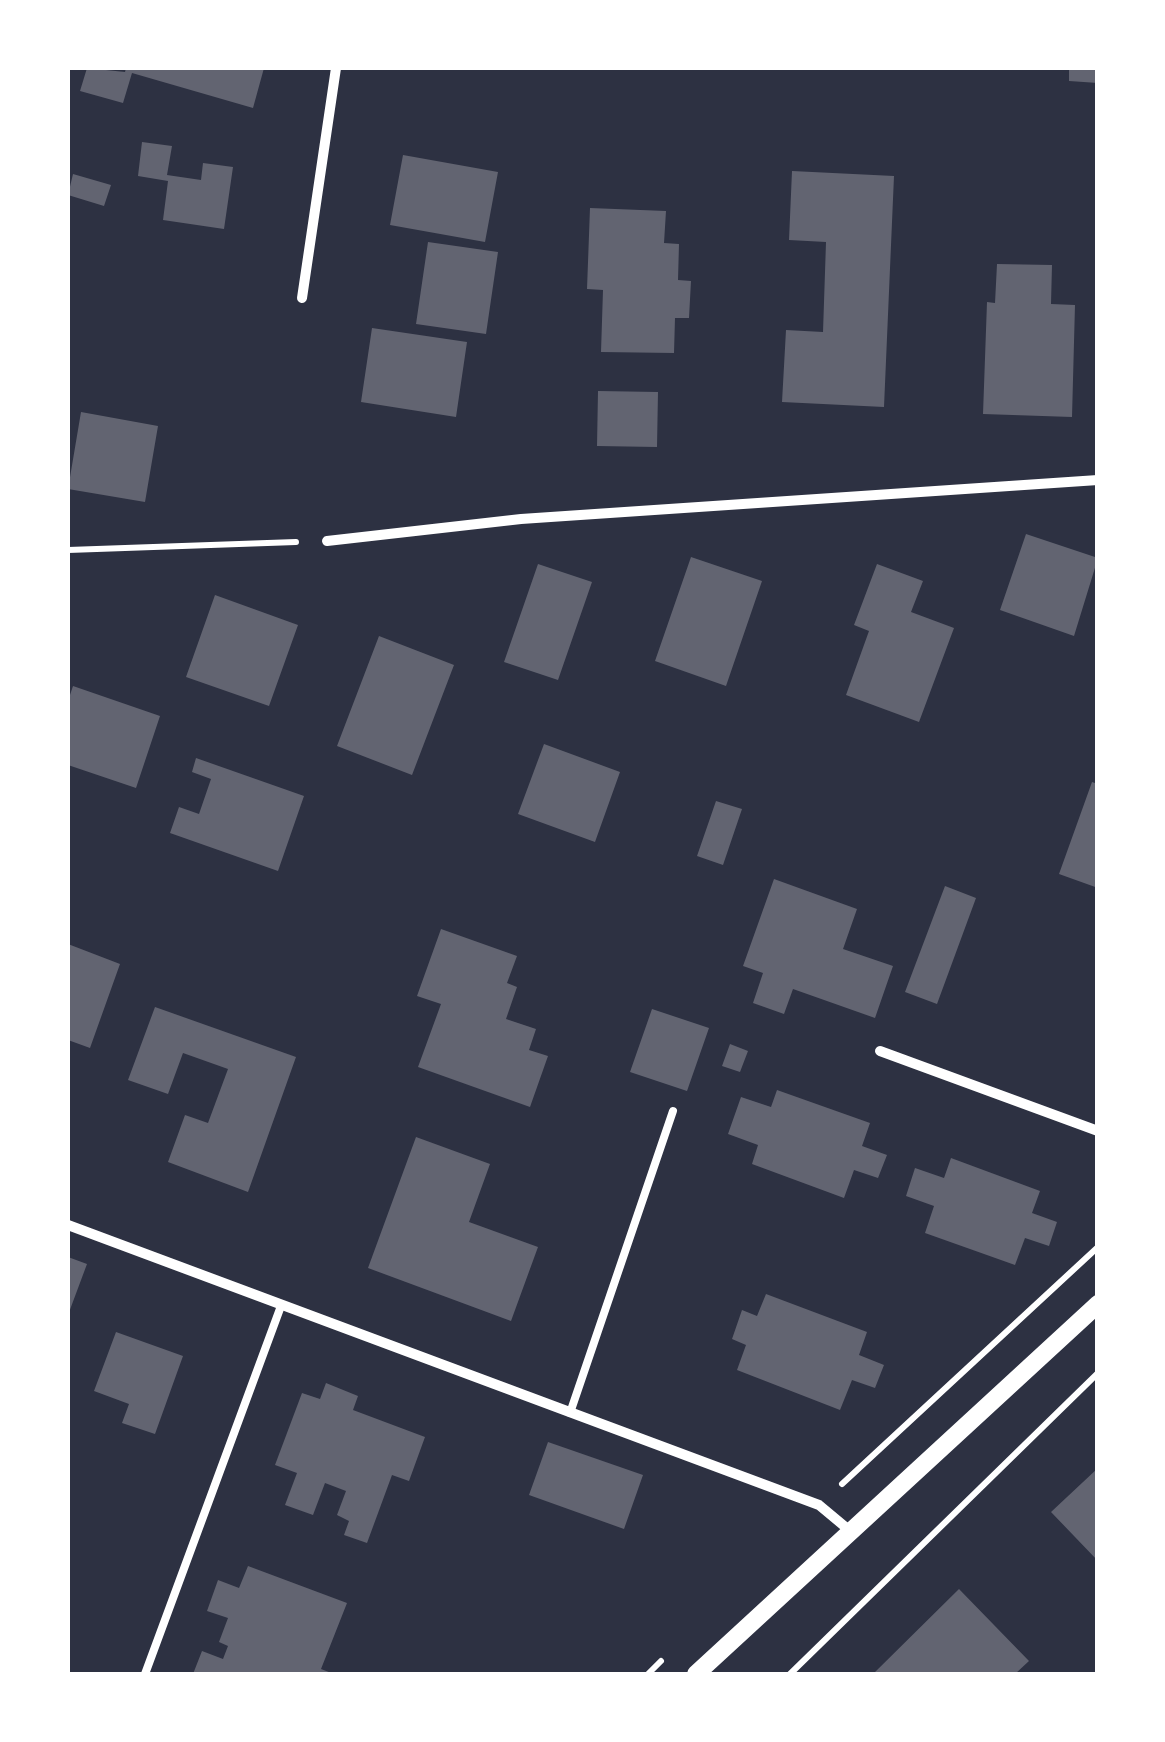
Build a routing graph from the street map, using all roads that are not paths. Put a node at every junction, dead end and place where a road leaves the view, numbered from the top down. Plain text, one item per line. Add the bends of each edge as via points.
1 (336, 68) edge
2 (302, 298) dead end
3 (1098, 480) edge
4 (327, 541) road end
5 (880, 1051) dead end
6 (673, 1111) dead end
7 (1098, 1131) edge
8 (68, 1225) edge
9 (1098, 1304) edge
10 (281, 1306) junction
11 (570, 1413) junction
12 (850, 1530) junction
13 (145, 1674) edge
14 (696, 1674) edge

1 - 2 street
3 - 4 street via 522,520
5 - 7 street
6 - 11 lane
8 - 10 street
9 - 12 street
10 - 11 street
10 - 13 lane
11 - 12 street via 818,1505
12 - 14 street

